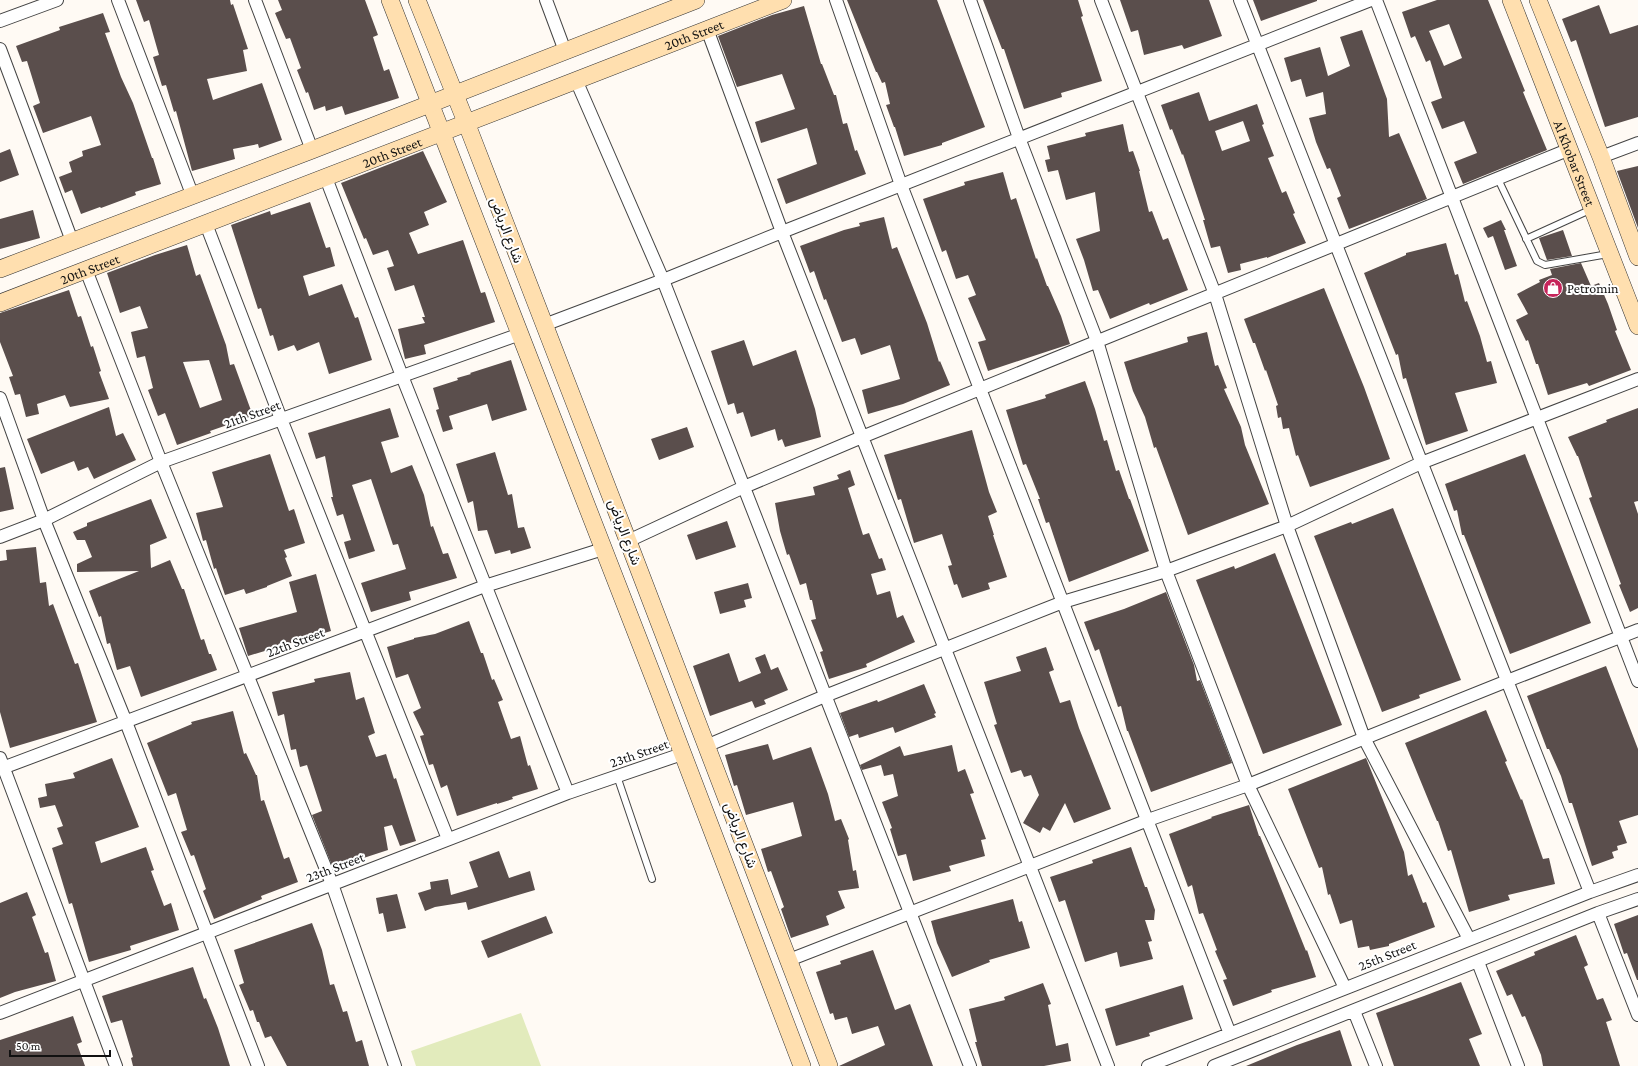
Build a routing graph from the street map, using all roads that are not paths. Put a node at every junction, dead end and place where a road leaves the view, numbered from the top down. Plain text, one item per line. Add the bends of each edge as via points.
1 (57, 0) edge
2 (118, 0) edge
3 (255, 0) edge
4 (390, 0) edge
5 (416, 0) edge
6 (546, 0) edge
7 (694, 0) edge
8 (783, 0) edge
9 (836, 0) edge
10 (970, 0) edge
11 (1100, 0) edge
12 (1240, 0) edge
13 (1371, 0) edge
14 (1376, 0) edge
15 (1511, 0) edge
16 (1538, 0) edge
17 (0, 21) edge
18 (707, 29) junction
19 (1257, 45) junction
20 (0, 49) edge
21 (565, 51) junction
22 (576, 80) junction
23 (1136, 92) junction
24 (454, 95) junction
25 (430, 104) junction
26 (466, 122) junction
27 (442, 132) junction
28 (1019, 138) junction
29 (1638, 143) edge
30 (312, 150) junction
31 (1570, 150) junction
32 (1601, 157) junction
33 (326, 178) junction
34 (1498, 179) junction
35 (901, 185) junction
36 (192, 194) junction
37 (1452, 197) junction
38 (1593, 209) junction
39 (206, 224) junction
40 (782, 232) junction
41 (1526, 239) junction
42 (72, 241) junction
43 (1335, 245) junction
44 (1610, 254) junction
45 (1638, 257) edge
46 (0, 269) edge
47 (86, 270) junction
48 (663, 280) junction
49 (1215, 294) junction
50 (0, 303) edge
51 (544, 325) junction
52 (1638, 326) edge
53 (520, 334) junction
54 (1097, 341) junction
55 (402, 376) junction
56 (1638, 379) edge
57 (980, 389) junction
58 (0, 398) edge
59 (1537, 418) junction
60 (281, 419) junction
61 (862, 437) junction
62 (161, 462) junction
63 (1421, 463) junction
64 (744, 487) junction
65 (44, 520) junction
66 (1287, 526) junction
67 (0, 536) edge
68 (628, 541) junction
69 (603, 549) junction
70 (1166, 571) junction
71 (485, 586) junction
72 (1063, 602) junction
73 (1638, 630) edge
74 (366, 631) junction
75 (1621, 637) junction
76 (945, 647) junction
77 (247, 676) junction
78 (1507, 681) junction
79 (1638, 681) edge
80 (825, 696) junction
81 (126, 722) junction
82 (1364, 738) junction
83 (706, 746) junction
84 (682, 754) junction
85 (1, 765) edge
86 (617, 776) junction
87 (1248, 785) junction
88 (568, 793) junction
89 (1148, 820) junction
90 (448, 839) junction
91 (1030, 866) junction
92 (1638, 875) edge
93 (652, 879) dead end
94 (332, 884) junction
95 (1590, 892) junction
96 (1638, 899) edge
97 (1598, 913) junction
98 (910, 914) junction
99 (208, 932) junction
100 (1469, 939) junction
101 (789, 960) junction
102 (1478, 962) junction
103 (84, 980) junction
104 (1345, 988) junction
105 (1354, 1011) junction
106 (0, 1013) edge
107 (1638, 1015) edge
108 (1230, 1034) junction
109 (1241, 1061) edge
110 (116, 1066) edge
111 (258, 1066) edge
112 (395, 1066) edge
113 (802, 1066) edge
114 (830, 1066) edge
115 (970, 1066) edge
116 (1108, 1066) edge
117 (1148, 1066) edge
118 (1214, 1066) edge
119 (1376, 1066) edge
120 (1518, 1066) edge

1 - 17 street
2 - 36 street
3 - 30 street
4 - 25 main road, شارع الرياض
5 - 24 main road, شارع الرياض
6 - 21 street
7 - 21 main road
8 - 18 main road, 20th Street
9 - 35 street
10 - 28 street
11 - 23 street
12 - 19 street
13 - 19 street
14 - 37 street
15 - 31 main road, Al Khobar Street
16 - 32 main road, Al Khobar Street
18 - 22 main road, 20th Street
18 - 40 street
19 - 23 street
19 - 43 street
20 - 42 street
21 - 24 main road
22 - 26 main road, 20th Street
22 - 48 street
23 - 28 street
23 - 49 street
24 - 25 main road
24 - 26 main road, شارع الرياض
25 - 27 main road, شارع الرياض
25 - 30 main road
26 - 27 main road, 20th Street
26 - 51 main road, شارع الرياض
27 - 33 main road, 20th Street
27 - 53 main road, شارع الرياض
28 - 35 street
28 - 54 street
29 - 32 street
30 - 36 main road
31 - 34 street
31 - 38 main road, Al Khobar Street
32 - 45 main road, Al Khobar Street
33 - 39 main road, 20th Street
33 - 55 street
34 - 37 street
34 - 41 lane
35 - 40 street
35 - 57 street
36 - 42 main road
37 - 43 street
37 - 59 street
38 - 41 lane
38 - 44 main road, Al Khobar Street
39 - 47 main road, 20th Street
39 - 60 street
40 - 48 street
40 - 61 street
41 - 44 lane via 1537,261 1545,265
42 - 46 main road
43 - 49 street
43 - 63 street
44 - 52 main road, Al Khobar Street
47 - 50 main road, 20th Street
47 - 62 street
48 - 51 street
48 - 64 street
49 - 54 street
49 - 66 street
51 - 68 main road, شارع الرياض
53 - 55 street, 21th Street
53 - 69 main road, شارع الرياض
54 - 57 street
54 - 70 street
55 - 60 street, 21th Street
55 - 71 street
56 - 59 street
57 - 61 street
57 - 72 street
58 - 65 street
59 - 63 street
59 - 75 street
60 - 62 street, 21th Street
60 - 74 street
61 - 64 street
61 - 76 street
62 - 65 street, 21th Street
62 - 77 street
63 - 66 street
63 - 78 street
64 - 68 street
64 - 80 street
65 - 67 street, 21th Street
65 - 81 street
66 - 70 street
66 - 82 street
68 - 83 main road, شارع الرياض
69 - 71 street, 22th Street
69 - 84 main road, شارع الرياض
70 - 72 street
70 - 87 street
71 - 74 street, 22th Street
71 - 88 street
72 - 76 street
72 - 89 street
73 - 75 street
74 - 77 street, 22th Street
74 - 90 street
75 - 78 street
75 - 79 street
76 - 80 street
76 - 91 street
77 - 81 street, 22th Street
77 - 94 street
78 - 82 street
78 - 95 street
80 - 83 street
80 - 98 street
81 - 85 street, 22th Street
81 - 99 street
82 - 87 street
82 - 100 street
83 - 101 main road, شارع الرياض
84 - 86 street, 23th Street
84 - 113 main road, شارع الرياض
85 - 103 street
86 - 88 street, 23th Street
86 - 93 lane
87 - 89 street
87 - 104 street
88 - 90 street, 23th Street
89 - 91 street
89 - 108 street
90 - 94 street, 23th Street
91 - 98 street
91 - 116 street
92 - 95 street, 25th Street
94 - 99 street, 23th Street
94 - 112 street
95 - 100 street, 25th Street
96 - 97 street
97 - 102 street
97 - 107 street
98 - 101 street
98 - 115 street
99 - 103 street, 23th Street
99 - 111 street
100 - 104 street, 25th Street
101 - 114 main road, شارع الرياض
102 - 105 street
102 - 120 street
103 - 106 street, 23th Street
103 - 110 street
104 - 108 street, 25th Street
105 - 109 street
105 - 119 street
108 - 117 street, 25th Street
109 - 118 street

